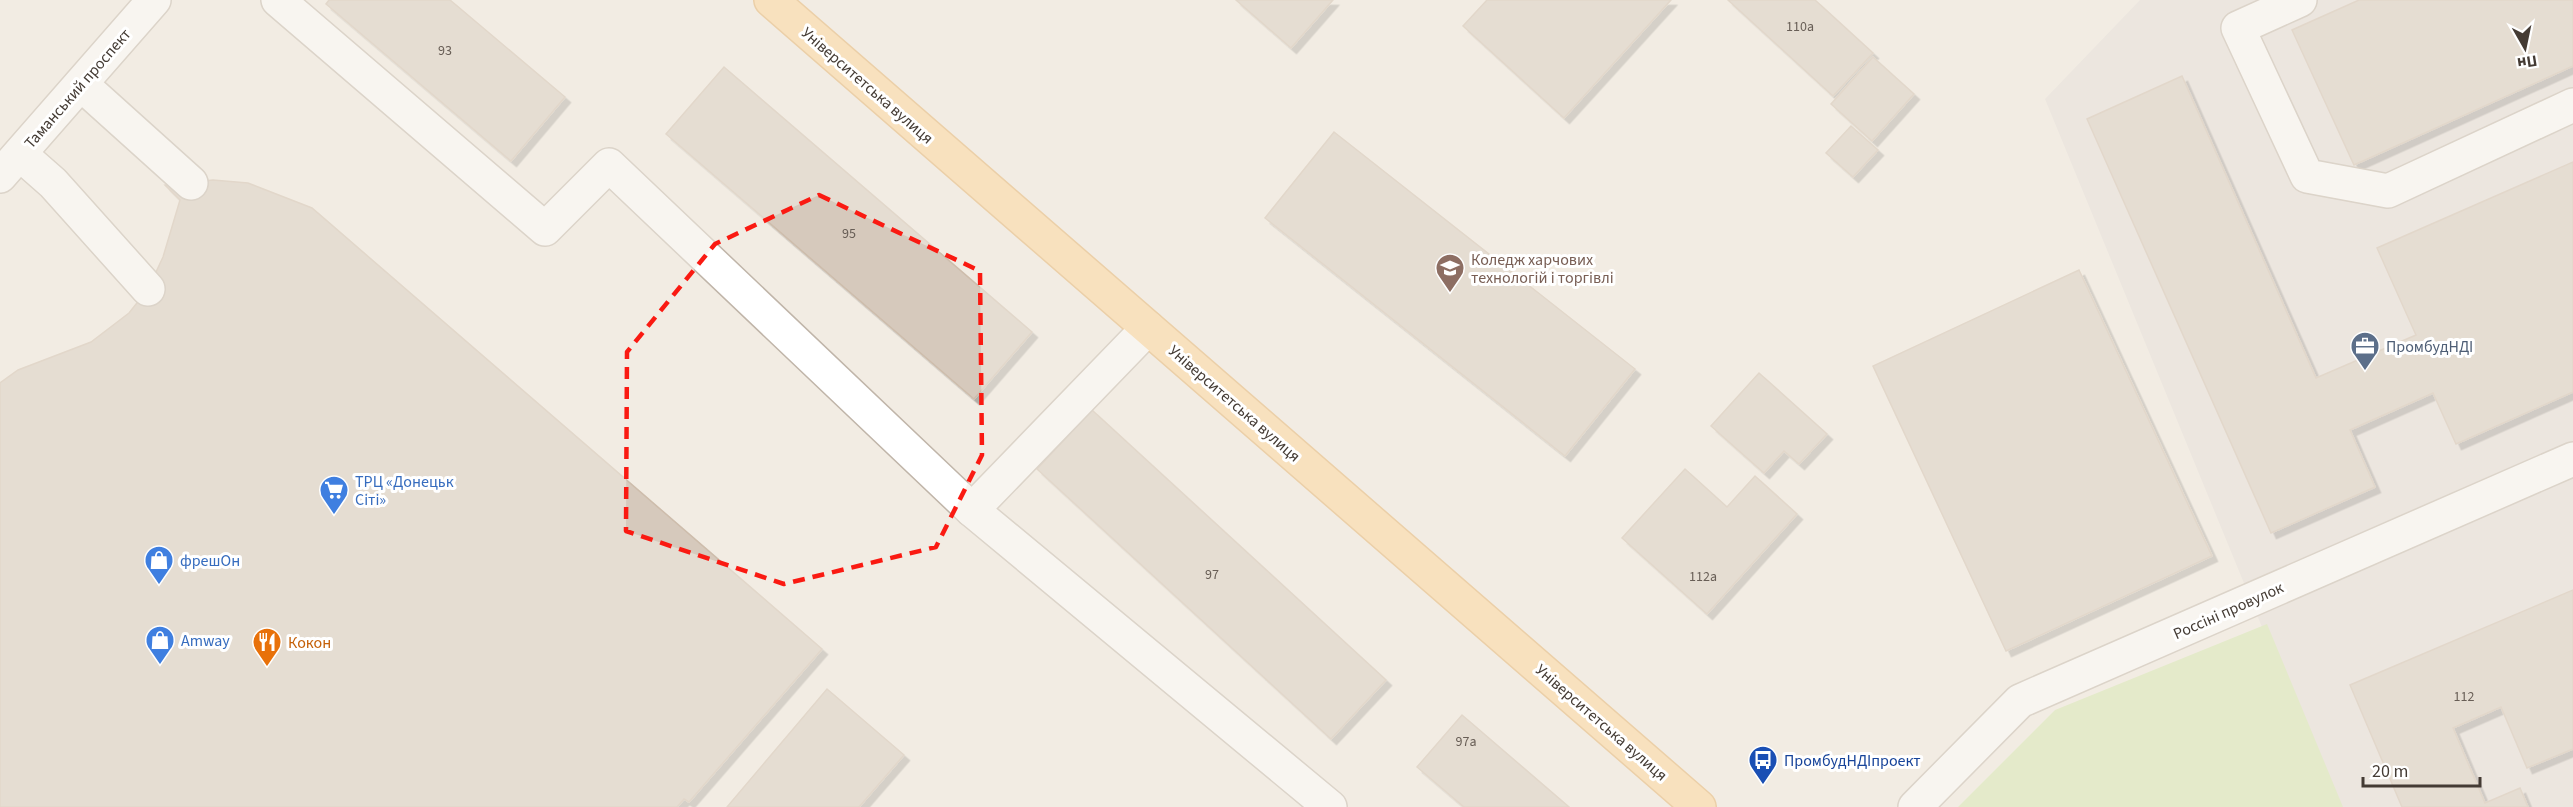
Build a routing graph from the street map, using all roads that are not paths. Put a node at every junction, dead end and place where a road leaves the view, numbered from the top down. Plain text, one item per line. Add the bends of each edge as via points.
1 (154, 0) edge
2 (278, 0) edge
3 (771, 0) edge
4 (2300, 0) edge
5 (81, 84) junction
6 (2573, 105) edge
7 (10, 165) edge
8 (191, 183) dead end
9 (148, 289) dead end
10 (1148, 328) junction
11 (2573, 459) edge
12 (972, 510) junction
13 (1330, 807) edge
14 (1699, 807) edge
15 (1915, 807) edge

1 - 5 street, Таманський проспект
2 - 12 street via 545,229 609,165
3 - 10 main road, Університетська вулиця
4 - 6 street via 2238,28 2307,176 2388,191
5 - 7 street, Таманський проспект
5 - 8 street
7 - 9 street via 53,183
10 - 12 street
10 - 14 main road, Університетська вулиця
11 - 15 street, Россіні провулок via 2020,701
12 - 13 street

